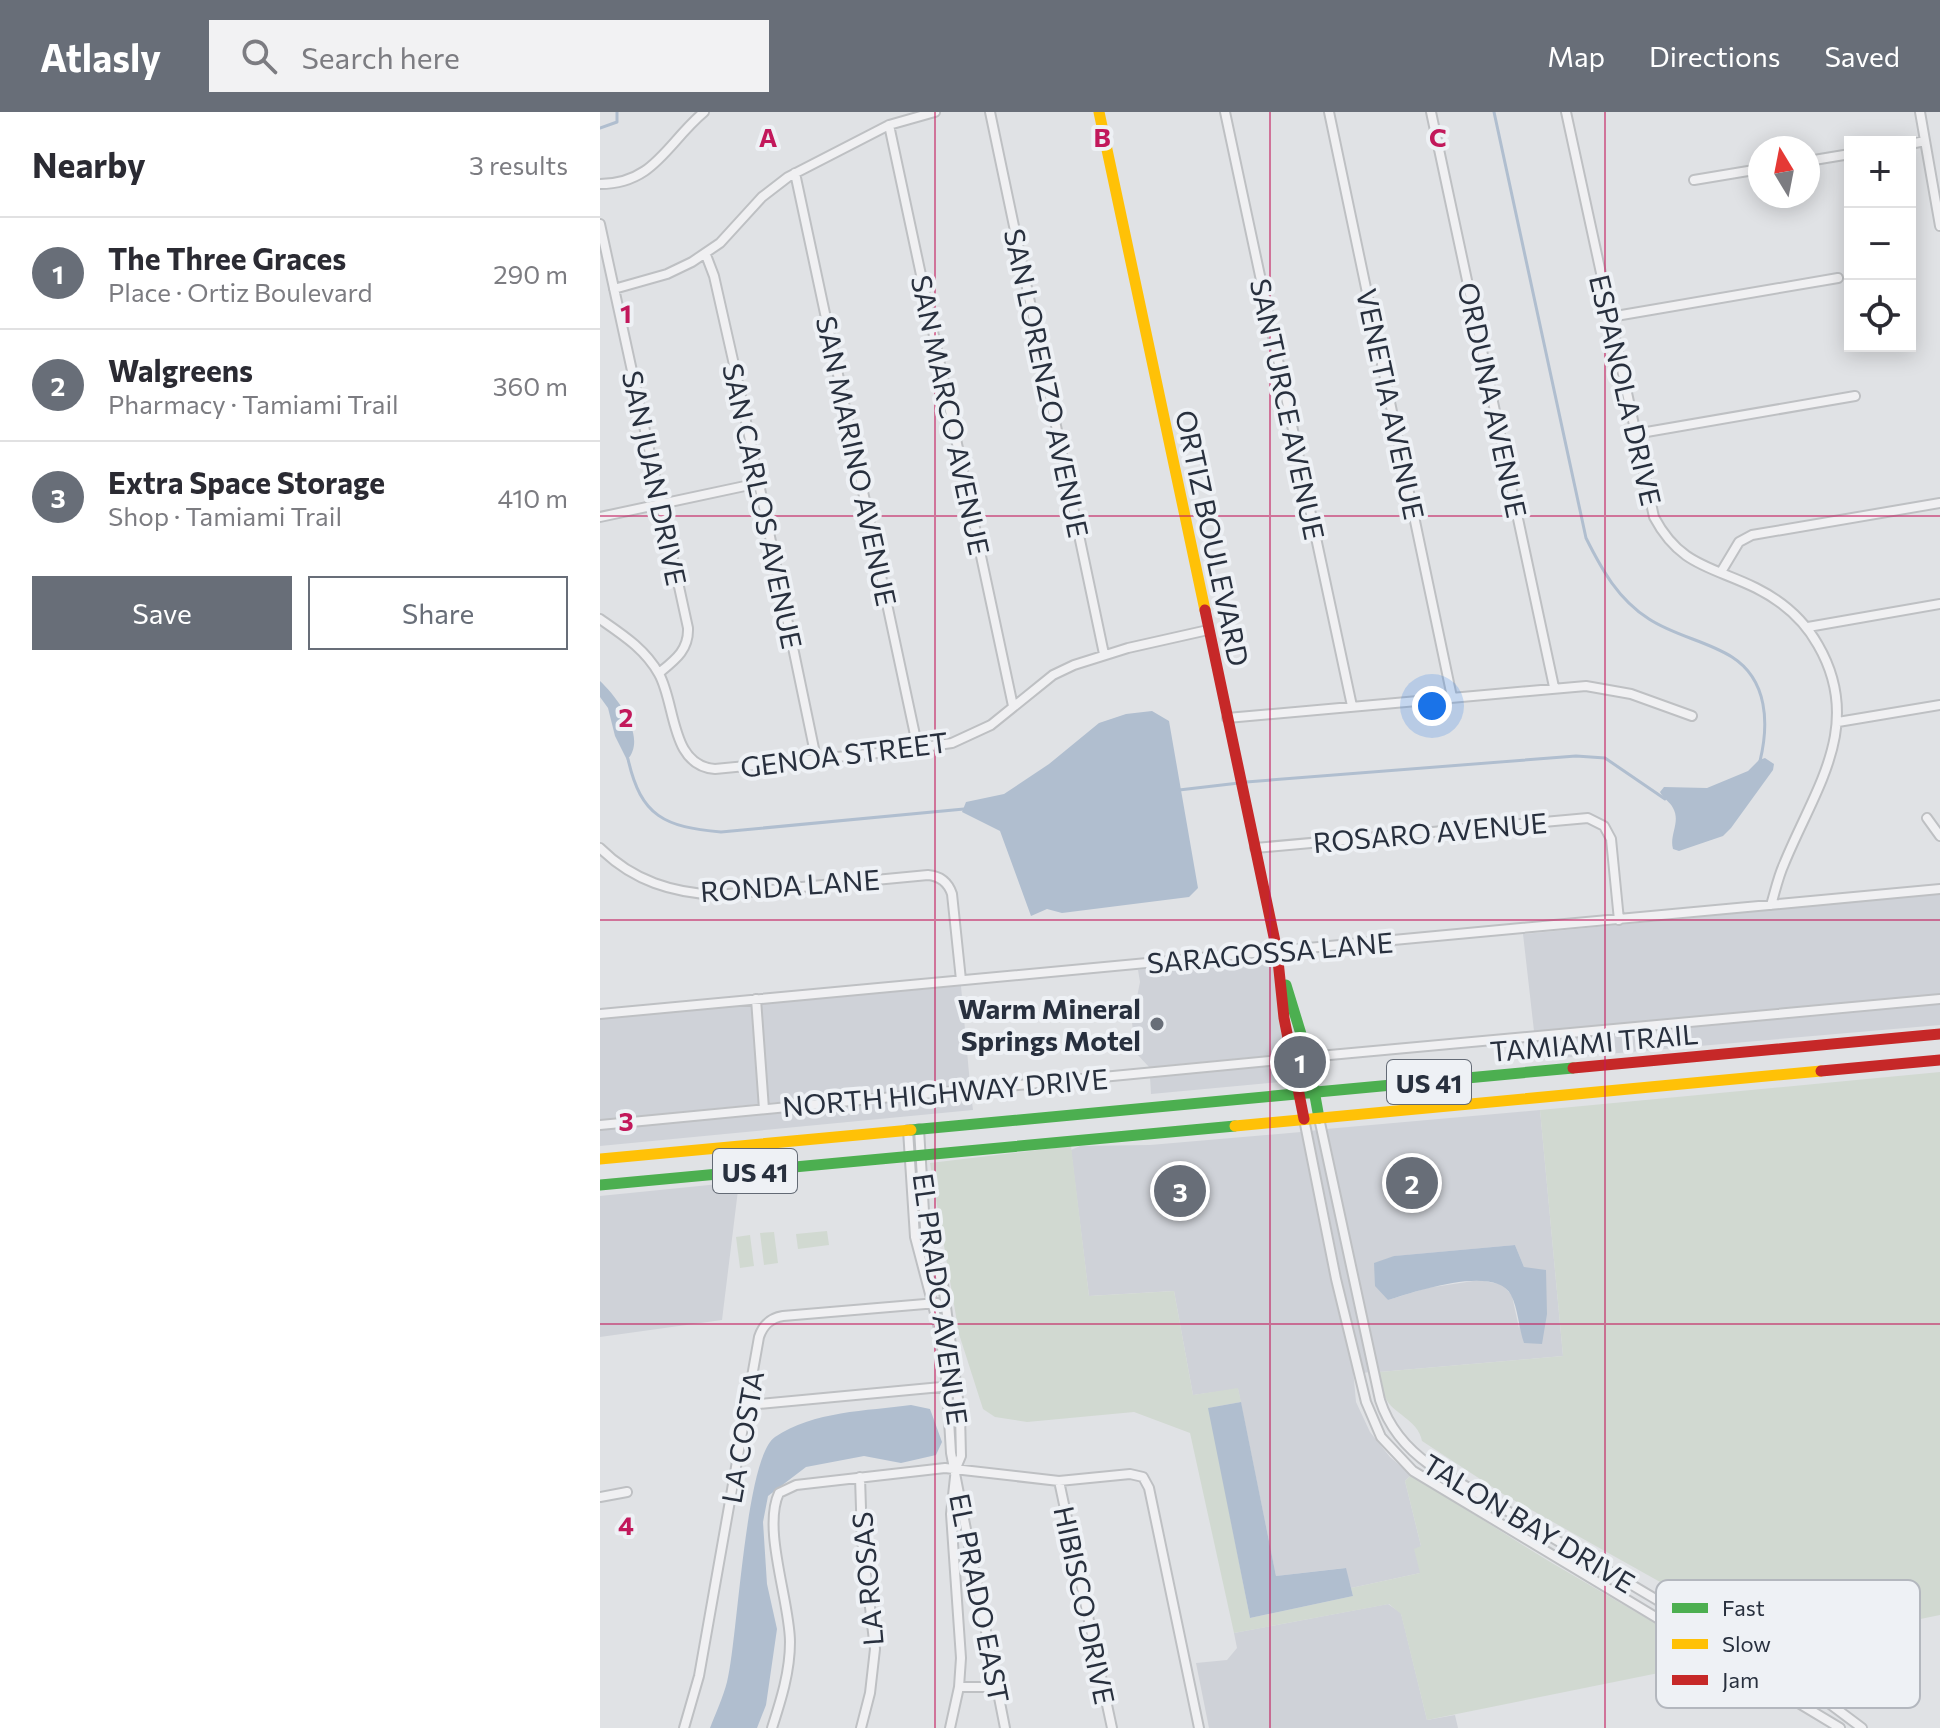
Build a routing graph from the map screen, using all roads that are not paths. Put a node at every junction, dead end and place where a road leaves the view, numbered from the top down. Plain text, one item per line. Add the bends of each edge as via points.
1 (704, 112) edge
2 (935, 112) edge
3 (990, 112) edge
4 (1099, 112) edge
5 (1225, 112) edge
6 (1329, 112) edge
7 (1431, 112) edge
8 (1566, 112) edge
9 (1920, 112) edge
10 (889, 125) junction
11 (1925, 141) junction
12 (1916, 143) edge
13 (1844, 155) edge
14 (1820, 159) edge
15 (1748, 171) edge
16 (795, 173) junction
17 (1694, 180) dead end
18 (600, 184) edge
19 (600, 224) edge
20 (1940, 226) edge
21 (706, 255) junction
22 (1838, 278) dead end
23 (614, 289) junction
24 (1610, 317) junction
25 (1855, 396) dead end
26 (1635, 434) junction
27 (759, 483) junction
28 (1940, 503) edge
29 (660, 504) junction
30 (600, 517) edge
31 (1721, 572) junction
32 (1940, 604) edge
33 (600, 619) edge
34 (1808, 627) junction
35 (1208, 630) junction
36 (1104, 654) junction
37 (659, 673) junction
38 (1554, 687) junction
39 (1452, 697) junction
40 (1940, 705) edge
41 (1013, 706) junction
42 (1352, 706) junction
43 (1692, 716) dead end
44 (1227, 718) junction
45 (1838, 722) junction
46 (918, 749) junction
47 (816, 758) junction
48 (1927, 818) dead end
49 (1940, 836) edge
50 (600, 848) edge
51 (1255, 848) junction
52 (1940, 889) edge
53 (1771, 905) junction
54 (1619, 920) junction
55 (1277, 951) junction
56 (1281, 973) junction
57 (961, 980) junction
58 (756, 999) junction
59 (1940, 999) edge
60 (600, 1014) edge
61 (1940, 1034) edge
62 (1308, 1057) junction
63 (1291, 1059) junction
64 (1940, 1060) edge
65 (1315, 1092) junction
66 (1299, 1094) junction
67 (764, 1109) junction
68 (1319, 1118) junction
69 (1304, 1119) junction
70 (600, 1125) edge
71 (913, 1130) junction
72 (915, 1156) junction
73 (600, 1159) edge
74 (600, 1185) edge
75 (927, 1241) junction
76 (916, 1243) junction
77 (945, 1303) junction
78 (934, 1304) junction
79 (952, 1386) junction
80 (748, 1405) junction
81 (956, 1468) junction
82 (860, 1477) junction
83 (1059, 1481) junction
84 (627, 1492) dead end
85 (600, 1497) edge
86 (1656, 1599) edge
87 (1656, 1616) edge
88 (959, 1687) junction
89 (997, 1687) junction
90 (1811, 1708) edge
91 (1834, 1708) edge
92 (684, 1728) edge
93 (772, 1728) edge
94 (861, 1728) edge
95 (950, 1728) edge
96 (1005, 1728) edge
97 (1112, 1728) edge
98 (1199, 1728) edge
99 (1840, 1728) edge
100 (1862, 1728) edge

1 - 18 street via 647,171
2 - 10 street
3 - 36 street, SAN LORENZO AVENUE
4 - 35 main road, ORTIZ BOULEVARD
5 - 42 street, SANTURCE AVENUE
6 - 39 street, VENETIA AVENUE
7 - 38 street, ORDUNA AVENUE
8 - 24 street, ESPANOLA DRIVE
9 - 11 street
10 - 16 street
10 - 41 street, SAN MARCO AVENUE
11 - 12 street
11 - 20 street
13 - 14 street
15 - 17 street
16 - 21 street via 762,197
16 - 46 street, SAN MARINO AVENUE
19 - 23 street, SAN JUAN DRIVE
21 - 23 street via 667,274
21 - 27 street, SAN CARLOS AVENUE
22 - 24 street
23 - 29 street, SAN JUAN DRIVE
24 - 26 street, ESPANOLA DRIVE
25 - 26 street
26 - 31 street, ESPANOLA DRIVE via 1650,505 1661,529 1689,559
27 - 29 street
27 - 47 street, SAN CARLOS AVENUE
28 - 31 street via 1752,535 1739,542
29 - 30 street
29 - 37 street, SAN JUAN DRIVE via 688,635 681,654
31 - 34 street, ESPANOLA DRIVE via 1779,601
32 - 34 street
33 - 37 street via 638,647
34 - 45 street, ESPANOLA DRIVE via 1832,674
35 - 36 street, GENOA STREET
35 - 44 main road, ORTIZ BOULEVARD
36 - 41 street, GENOA STREET via 1053,675
37 - 47 street, GENOA STREET via 681,742 693,762 721,769
38 - 39 street
38 - 43 street via 1608,688
39 - 42 street
40 - 45 street
41 - 46 street, GENOA STREET via 970,737
42 - 44 street
44 - 51 main road, ORTIZ BOULEVARD
45 - 53 street, ESPANOLA DRIVE via 1830,761
46 - 47 street, GENOA STREET
48 - 49 street
50 - 57 street, RONDA LANE via 646,881 693,894 928,875 943,880 952,894
51 - 54 street, ROSARO AVENUE via 1595,820 1612,842
51 - 55 main road, ORTIZ BOULEVARD
52 - 53 street, SARAGOSSA LANE
53 - 54 street, SARAGOSSA LANE
54 - 55 street, SARAGOSSA LANE
55 - 56 main road, ORTIZ BOULEVARD
55 - 57 street, SARAGOSSA LANE
56 - 62 main road, ORTIZ BOULEVARD
56 - 63 main road, ORTIZ BOULEVARD
57 - 58 street, SARAGOSSA LANE
58 - 60 street, SARAGOSSA LANE
58 - 67 street
59 - 62 street
61 - 65 main road, TAMIAMI TRAIL / US 41
62 - 65 main road, ORTIZ BOULEVARD
63 - 66 main road, ORTIZ BOULEVARD
63 - 67 street, NORTH HIGHWAY DRIVE
64 - 68 main road, TAMIAMI TRAIL / US 41
65 - 66 main road, TAMIAMI TRAIL / US 41
65 - 68 main road, ORTIZ BOULEVARD
66 - 69 main road, ORTIZ BOULEVARD
66 - 71 main road, TAMIAMI TRAIL / US 41
67 - 70 street, NORTH HIGHWAY DRIVE
68 - 69 main road, TAMIAMI TRAIL / US 41
68 - 86 street, TALON BAY DRIVE via 1380,1400 1403,1443 1430,1465
69 - 72 main road, TAMIAMI TRAIL / US 41
69 - 87 street, TALON BAY DRIVE via 1366,1402 1392,1451 1426,1479
71 - 72 street
71 - 73 main road, US 41
72 - 74 main road, US 41
72 - 75 street, EL PRADO AVENUE
72 - 76 street
75 - 76 street
75 - 77 street, EL PRADO AVENUE
76 - 78 street
77 - 78 street, LA COSTA
77 - 79 street, EL PRADO AVENUE
78 - 79 street
78 - 80 street, LA COSTA via 772,1319 760,1334
79 - 80 street
79 - 81 street, EL PRADO AVENUE via 961,1441
80 - 92 street, LA COSTA via 699,1676
81 - 82 street
81 - 83 street
81 - 88 street, EL PRADO AVENUE via 951,1514 961,1633
81 - 89 street, EL PRADO EAST
82 - 93 street via 789,1487 776,1500 790,1642
82 - 94 street, LA ROSAS via 875,1649
83 - 97 street, HIBISCO DRIVE
83 - 98 street via 1130,1474 1146,1481
84 - 85 street
88 - 89 street
88 - 95 street, EL PRADO AVENUE
89 - 96 street, EL PRADO EAST
90 - 99 street, TALON BAY DRIVE
91 - 100 street, TALON BAY DRIVE

